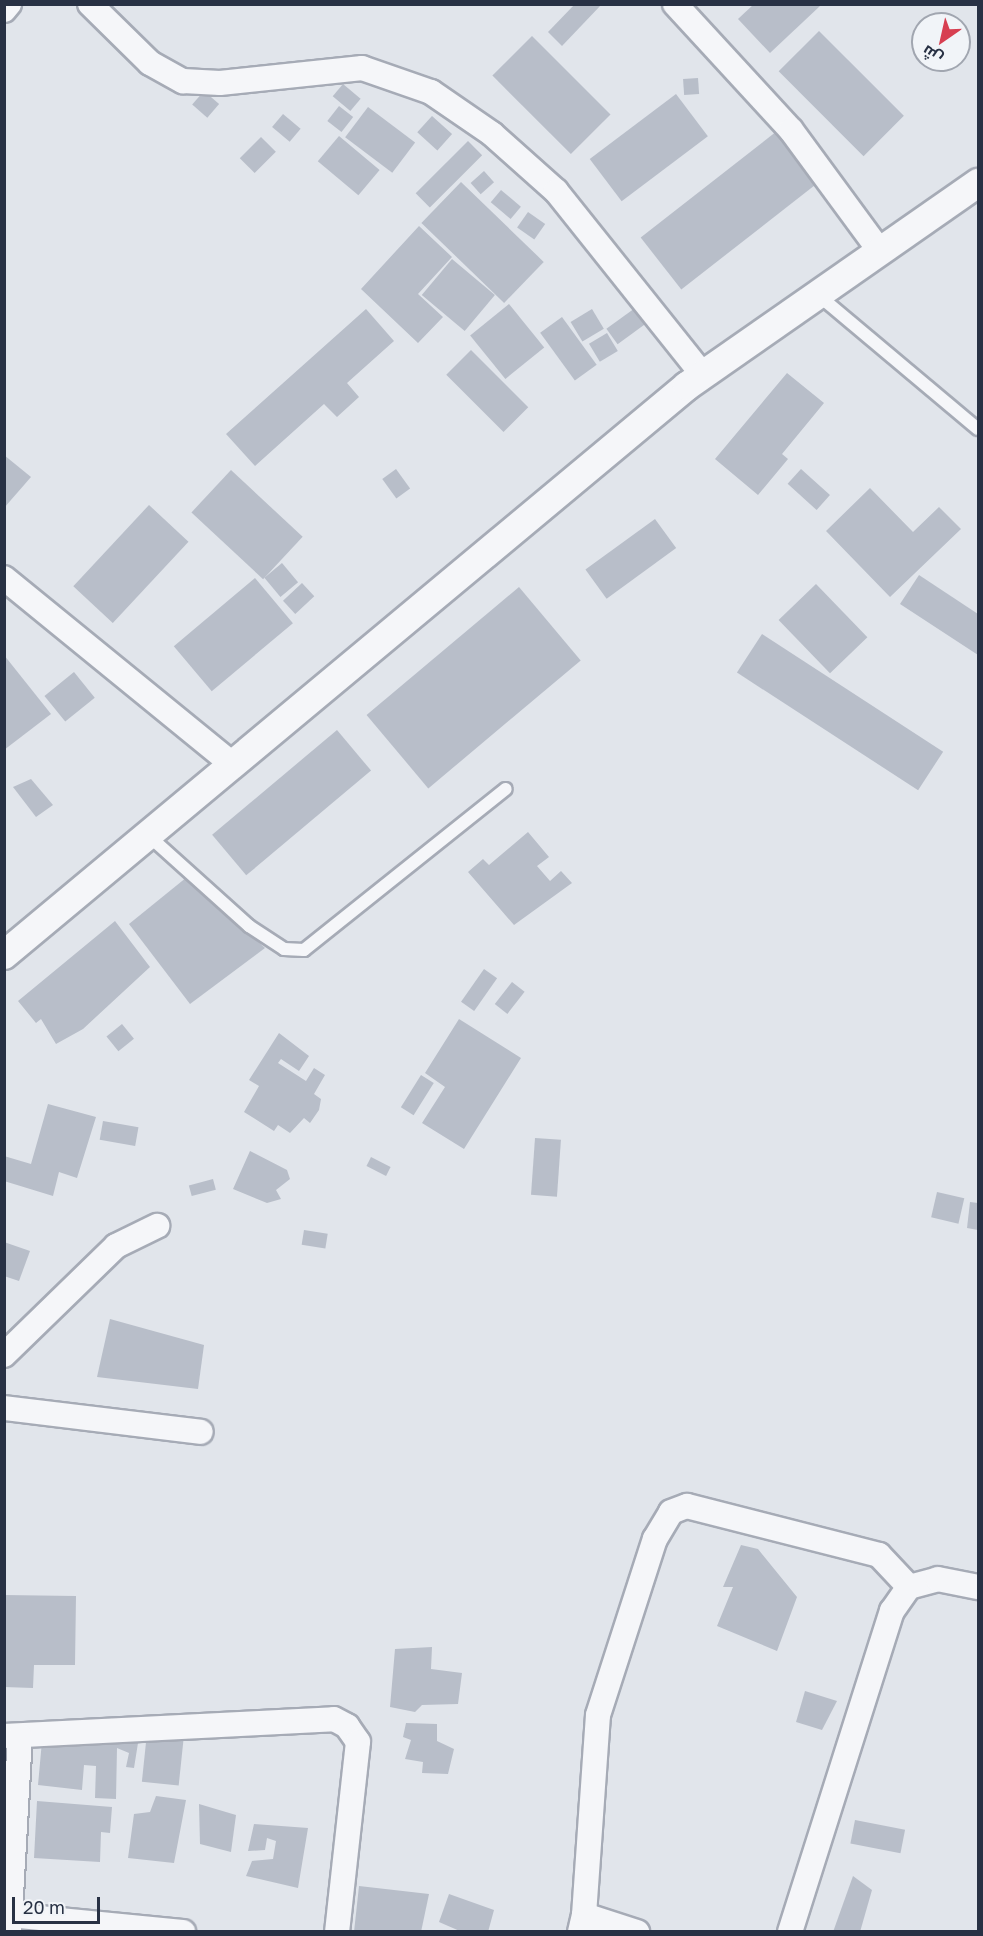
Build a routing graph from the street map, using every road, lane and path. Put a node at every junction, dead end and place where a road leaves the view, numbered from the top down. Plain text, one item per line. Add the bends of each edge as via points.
1 (9, 4) edge
2 (90, 4) edge
3 (675, 4) edge
4 (4, 9) edge
5 (978, 183) edge
6 (879, 250) junction
7 (816, 293) junction
8 (703, 375) junction
9 (978, 429) edge
10 (4, 578) edge
11 (230, 762) junction
12 (506, 789) dead end
13 (149, 836) junction
14 (4, 955) edge
15 (157, 1226) dead end
16 (4, 1355) edge
17 (4, 1408) edge
18 (201, 1432) dead end
19 (909, 1587) junction
20 (978, 1587) edge
21 (12, 1736) edge
22 (9, 1923) edge
23 (582, 1923) edge
24 (183, 1932) edge
25 (337, 1932) edge
26 (637, 1932) edge
27 (790, 1932) edge

1 - 4 street
2 - 8 street via 150,63 183,81 220,83 362,68 431,92 492,134 556,191
3 - 6 street via 791,130
5 - 6 street
6 - 7 street
7 - 8 street
7 - 9 lane
8 - 11 street
10 - 11 street
11 - 13 street
12 - 13 lane via 304,950 284,950 249,926
13 - 14 street
15 - 16 street via 116,1246
17 - 18 street
19 - 20 street via 938,1579
19 - 23 street via 879,1555 687,1506 671,1512 656,1539 598,1715
19 - 27 street via 892,1611
21 - 22 street
21 - 25 street via 334,1719 346,1726 358,1742
22 - 24 street
23 - 26 street

